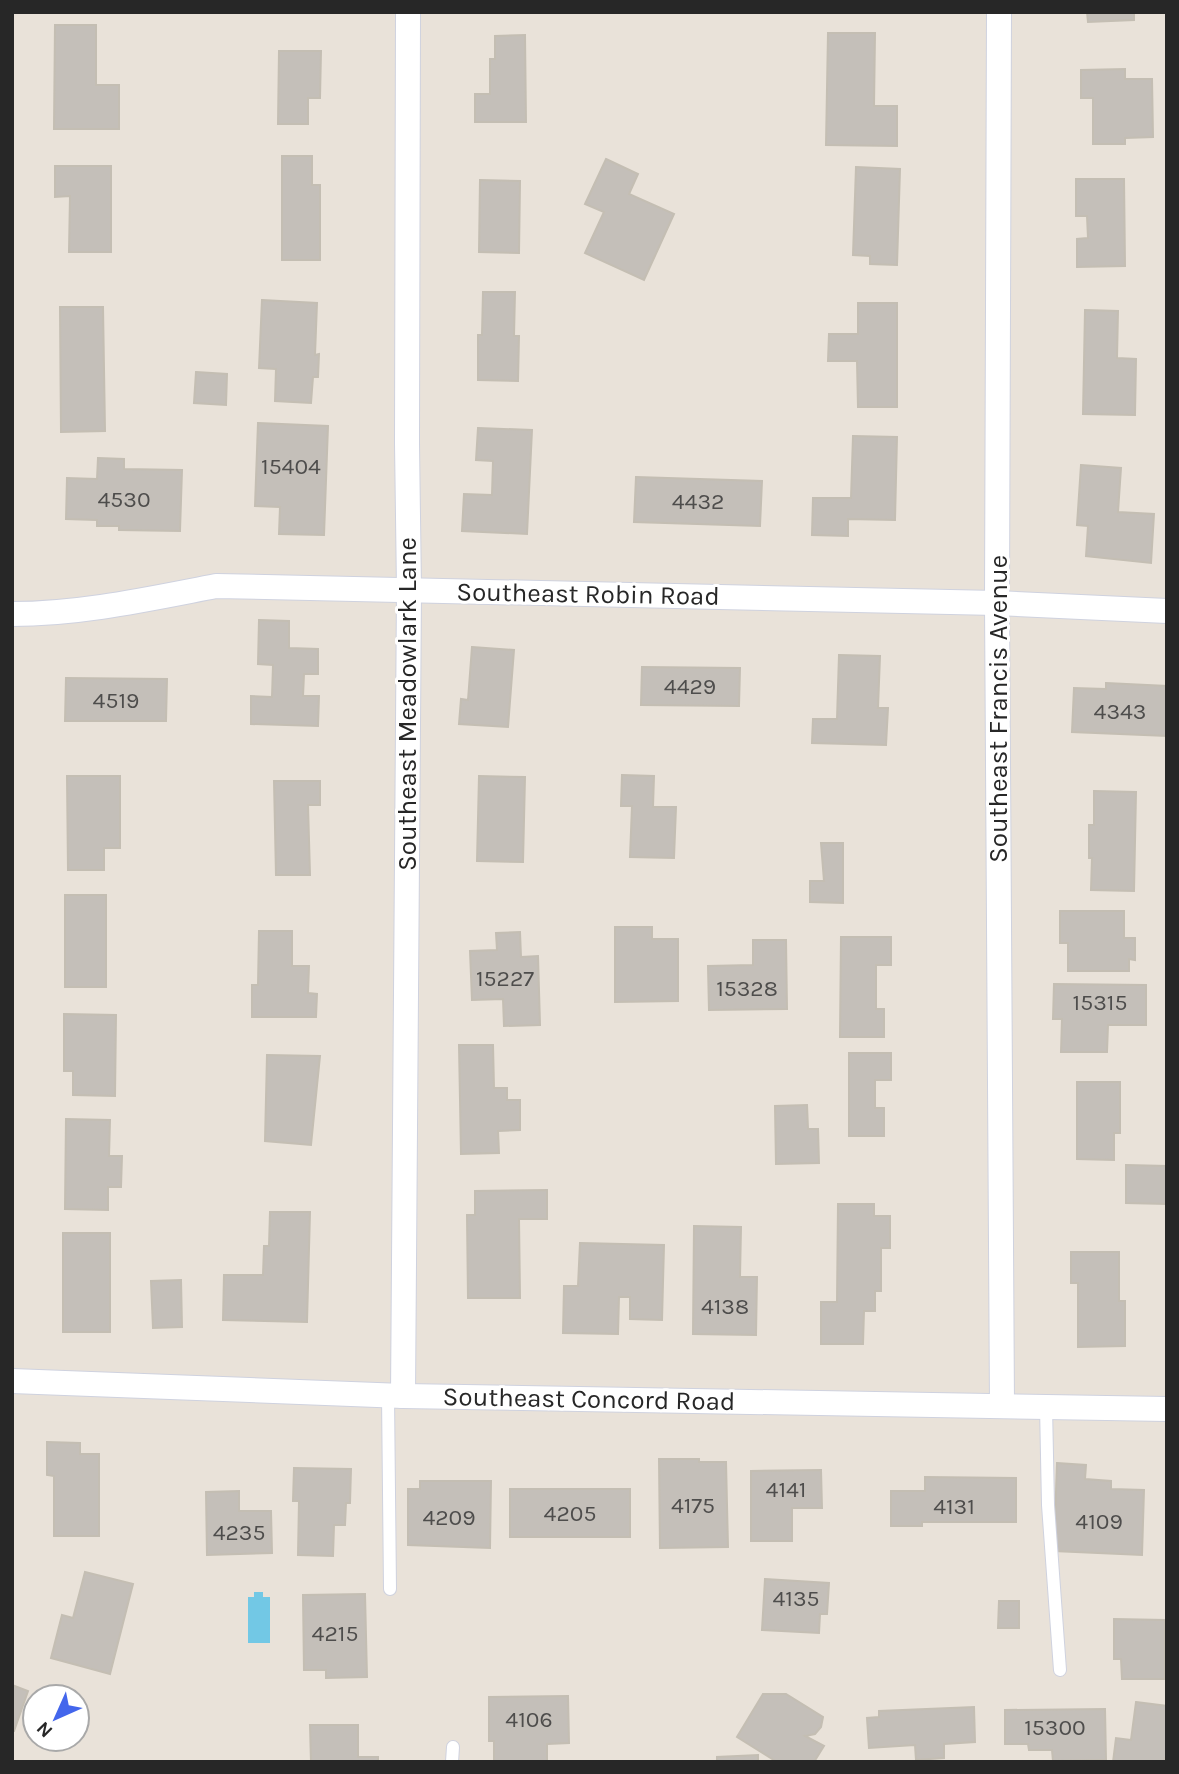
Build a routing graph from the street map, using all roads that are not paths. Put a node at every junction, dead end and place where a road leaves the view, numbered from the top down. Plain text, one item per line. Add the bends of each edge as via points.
1 (408, 12) edge
2 (999, 12) edge
3 (409, 590) junction
4 (998, 603) junction
5 (1167, 611) edge
6 (12, 614) edge
7 (12, 1381) edge
8 (395, 1395) junction
9 (1002, 1405) junction
10 (1046, 1406) junction
11 (1167, 1409) edge
12 (390, 1588) dead end
13 (1060, 1670) dead end
14 (453, 1747) dead end
15 (452, 1762) edge

1 - 3 street, Southeast Meadowlark Lane
2 - 4 street, Southeast Francis Avenue
3 - 4 street, Southeast Robin Road
3 - 6 street, Southeast Robin Road via 216,586 108,607
3 - 8 street, Southeast Meadowlark Lane
4 - 5 street, Southeast Robin Road
4 - 9 street, Southeast Francis Avenue
7 - 8 street, Southeast Concord Road
8 - 9 street, Southeast Concord Road
8 - 12 lane
9 - 10 street, Southeast Concord Road
10 - 11 street, Southeast Concord Road
10 - 13 lane
14 - 15 lane

